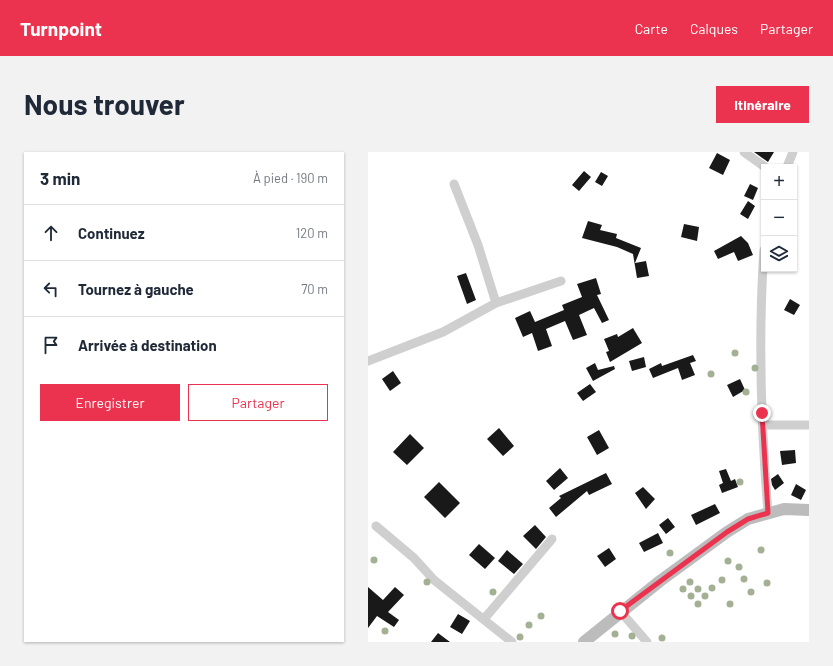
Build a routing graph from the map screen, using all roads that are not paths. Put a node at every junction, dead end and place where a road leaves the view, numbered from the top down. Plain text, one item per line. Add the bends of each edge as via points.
1 (744, 152) edge
2 (793, 152) edge
3 (761, 164) edge
4 (789, 164) edge
5 (454, 184) dead end
6 (762, 272) edge
7 (561, 281) dead end
8 (496, 303) junction
9 (368, 361) edge
10 (763, 424) junction
11 (809, 425) edge
12 (809, 510) edge
13 (768, 513) junction
14 (376, 526) dead end
15 (552, 539) dead end
16 (620, 611) junction
17 (484, 619) junction
18 (512, 642) edge
19 (584, 642) edge
20 (647, 642) edge

1 - 3 street
2 - 4 street
5 - 8 street via 478,245
6 - 10 street
7 - 8 street
8 - 9 street via 443,332
10 - 11 street
10 - 13 street
12 - 13 main road via 784,509
13 - 16 main road via 748,519 727,532
14 - 17 street via 414,558 434,580
15 - 17 street
16 - 19 main road
16 - 20 street
17 - 18 street

